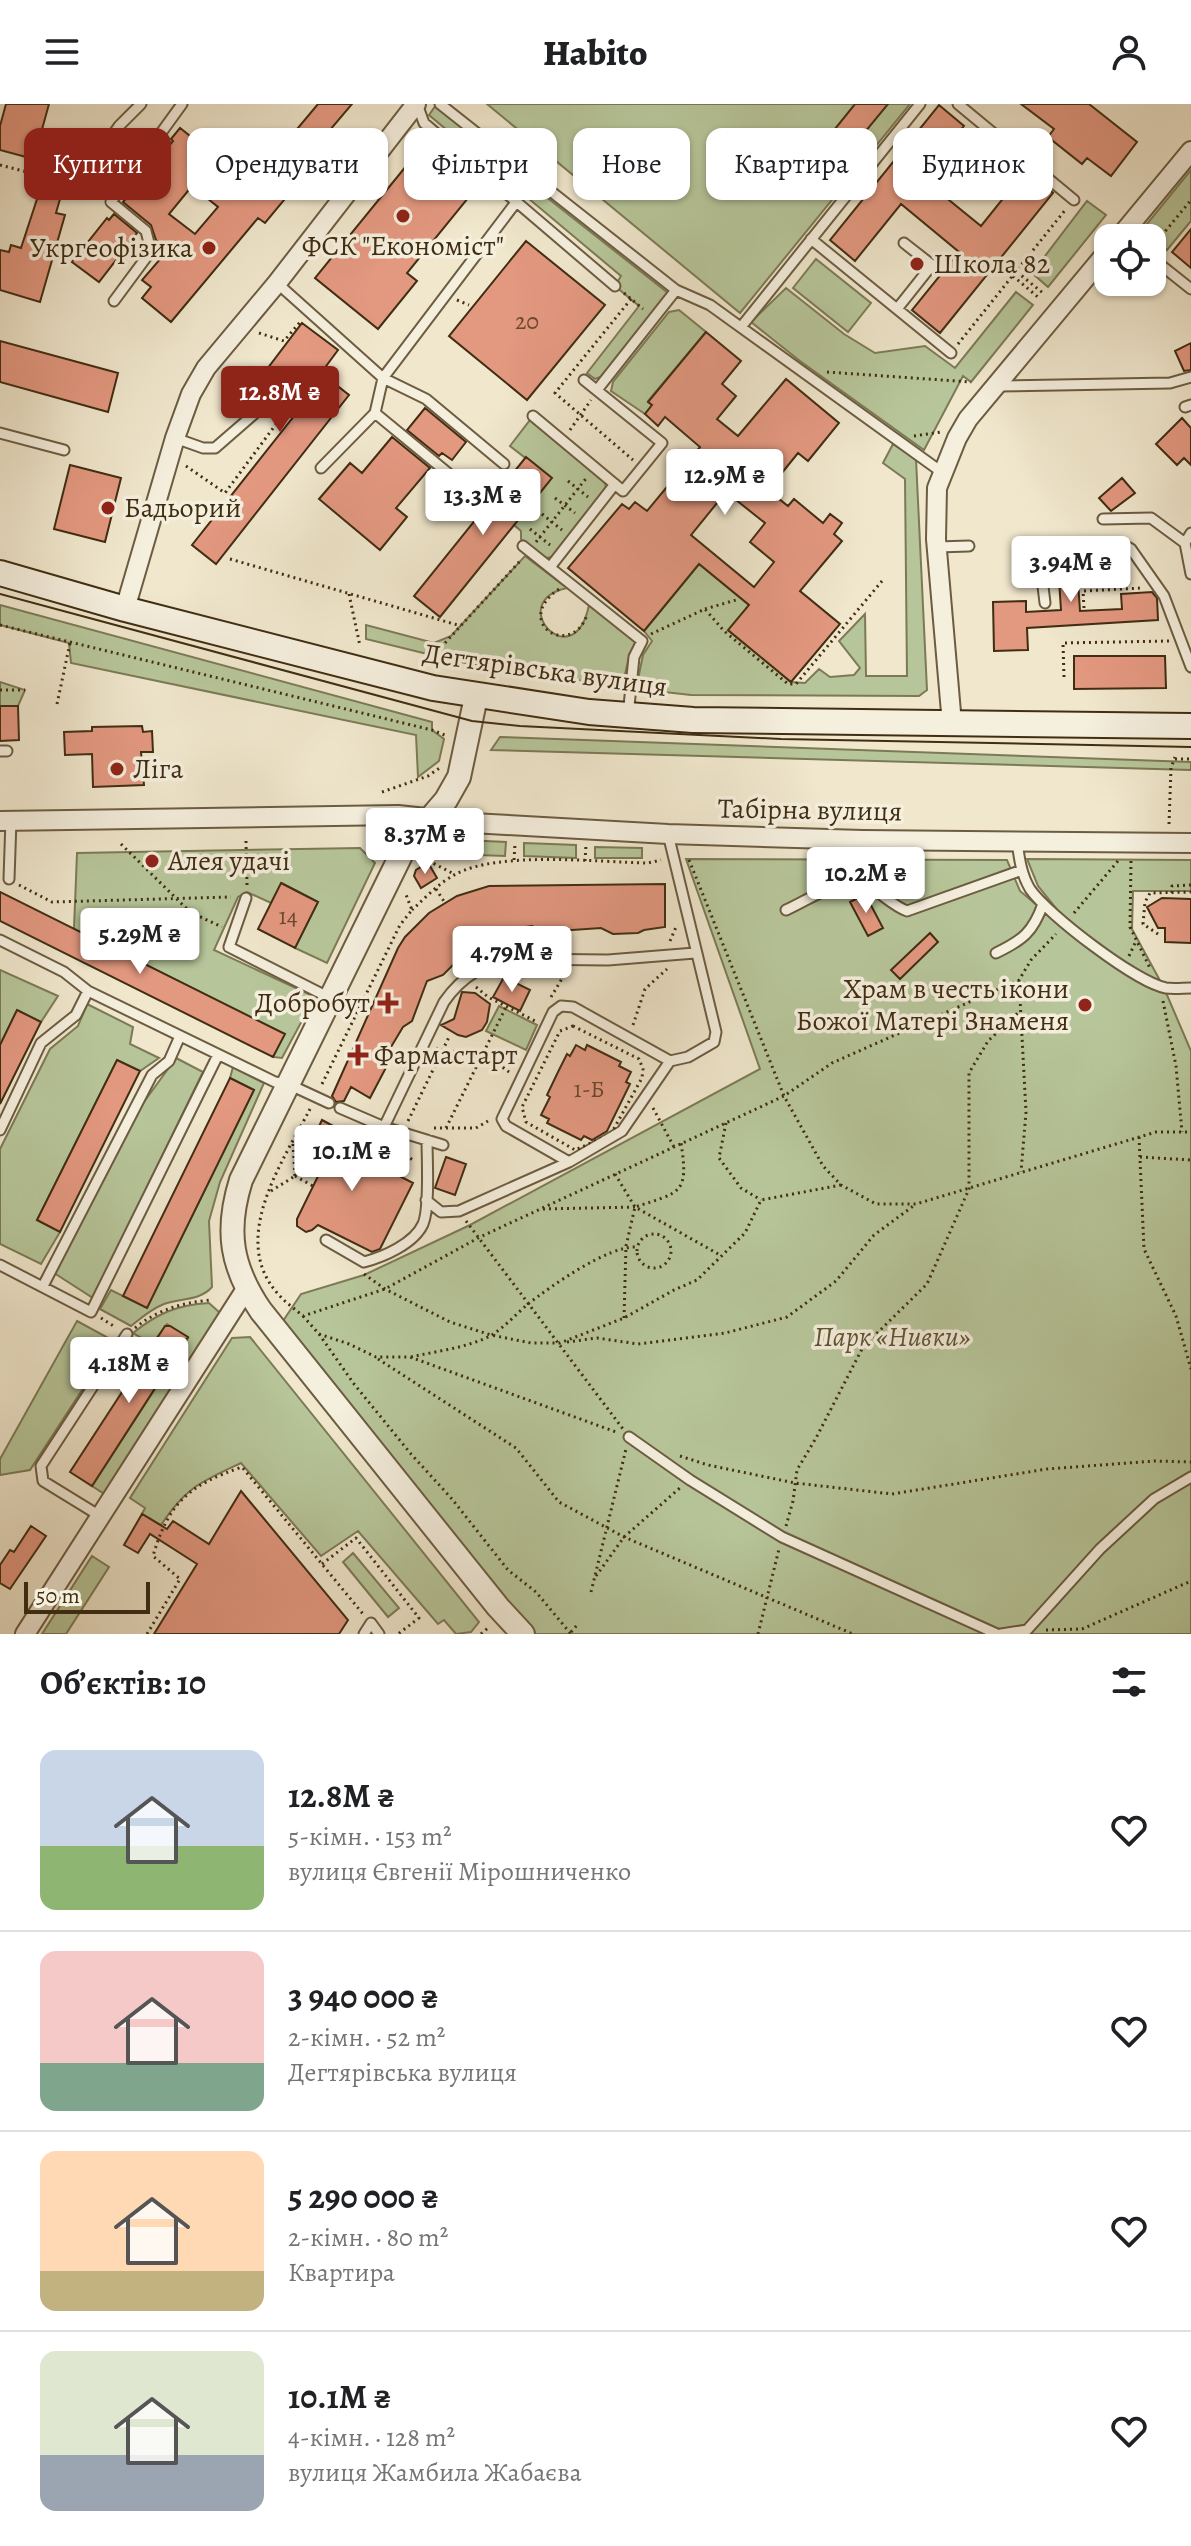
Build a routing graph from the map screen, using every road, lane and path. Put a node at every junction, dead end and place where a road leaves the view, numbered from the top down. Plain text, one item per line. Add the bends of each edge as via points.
1 (141, 104) edge
2 (182, 104) edge
3 (416, 104) edge
4 (440, 104) edge
5 (920, 104) edge
6 (958, 104) edge
7 (118, 128) edge
8 (986, 128) edge
9 (1191, 151) edge
10 (0, 165) edge
11 (24, 171) edge
12 (1053, 183) edge
13 (1074, 200) joint
14 (1191, 200) edge
15 (517, 201) junction
16 (1133, 224) edge
17 (1166, 231) edge
18 (811, 239) junction
19 (904, 243) dead end
20 (998, 261) dead end
21 (1094, 268) edge
22 (1166, 269) edge
23 (1015, 275) junction
24 (277, 283) junction
25 (615, 286) joint
26 (1191, 289) edge
27 (676, 290) junction
28 (1041, 296) dead end
29 (631, 299) junction
30 (114, 301) dead end
31 (897, 309) junction
32 (308, 312) junction
33 (654, 318) junction
34 (741, 327) junction
35 (253, 330) dead end
36 (951, 353) joint
37 (801, 370) junction
38 (1191, 377) edge
39 (383, 378) junction
40 (584, 380) dead end
41 (971, 382) dead end
42 (994, 386) junction
43 (597, 390) junction
44 (276, 395) dead end
45 (288, 408) dead end
46 (375, 413) junction
47 (533, 416) dead end
48 (582, 416) junction
49 (941, 432) dead end
50 (0, 433) edge
51 (175, 438) junction
52 (896, 438) junction
53 (561, 440) junction
54 (64, 450) dead end
55 (179, 462) dead end
56 (504, 464) dead end
57 (642, 467) junction
58 (321, 468) dead end
59 (595, 468) junction
60 (943, 473) junction
61 (568, 481) dead end
62 (460, 483) dead end
63 (615, 484) junction
64 (578, 489) junction
65 (588, 497) dead end
66 (555, 498) dead end
67 (565, 506) junction
68 (575, 513) dead end
69 (542, 514) dead end
70 (1103, 519) dead end
71 (552, 522) junction
72 (530, 529) dead end
73 (562, 530) dead end
74 (1191, 533) edge
75 (540, 537) junction
76 (1185, 543) junction
77 (550, 545) dead end
78 (969, 546) dead end
79 (937, 547) junction
80 (526, 548) junction
81 (230, 559) dead end
82 (551, 566) junction
83 (0, 573) edge
84 (1191, 574) edge
85 (882, 581) dead end
86 (575, 586) junction
87 (1158, 587) junction
88 (349, 594) junction
89 (590, 599) junction
90 (736, 600) dead end
91 (1045, 603) dead end
92 (1084, 608) dead end
93 (125, 609) junction
94 (705, 609) junction
95 (0, 625) edge
96 (461, 626) junction
97 (1181, 640) junction
98 (642, 641) junction
99 (70, 643) junction
100 (445, 643) dead end
101 (360, 646) dead end
102 (1191, 667) edge
103 (1064, 677) dead end
104 (0, 690) edge
105 (25, 690) dead end
106 (476, 697) junction
107 (57, 704) dead end
108 (628, 717) junction
109 (952, 724) junction
110 (1191, 726) edge
111 (452, 744) dead end
112 (1191, 759) edge
113 (447, 762) dead end
114 (382, 792) dead end
115 (428, 818) junction
116 (6, 820) edge
117 (1169, 825) dead end
118 (668, 834) junction
119 (515, 840) dead end
120 (246, 841) dead end
121 (1017, 841) junction
122 (1191, 843) edge
123 (121, 844) dead end
124 (586, 844) dead end
125 (419, 856) dead end
126 (687, 856) dead end
127 (1122, 857) dead end
128 (1131, 857) dead end
129 (514, 860) junction
130 (665, 860) dead end
131 (585, 861) junction
132 (1022, 870) junction
133 (454, 874) junction
134 (9, 879) joint
135 (1191, 885) edge
136 (404, 887) dead end
137 (436, 889) junction
138 (1191, 892) edge
139 (1172, 893) junction
140 (246, 898) junction
141 (180, 899) junction
142 (445, 903) dead end
143 (1043, 904) junction
144 (412, 910) junction
145 (786, 910) dead end
146 (675, 917) dead end
147 (1065, 924) junction
148 (234, 933) junction
149 (1158, 934) dead end
150 (0, 940) edge
151 (1136, 941) junction
152 (471, 943) dead end
153 (491, 951) dead end
154 (695, 953) junction
155 (996, 953) dead end
156 (670, 956) junction
157 (575, 959) junction
158 (1124, 966) junction
159 (465, 978) junction
160 (1019, 980) junction
161 (1159, 986) junction
162 (1191, 988) edge
163 (88, 991) junction
164 (330, 998) junction
165 (549, 1001) dead end
166 (506, 1007) junction
167 (1020, 1011) junction
168 (538, 1023) dead end
169 (450, 1035) dead end
170 (180, 1036) junction
171 (628, 1038) junction
172 (424, 1041) junction
173 (441, 1051) junction
174 (218, 1055) junction
175 (483, 1055) junction
176 (670, 1061) junction
177 (509, 1082) dead end
178 (288, 1084) junction
179 (635, 1089) junction
180 (646, 1095) junction
181 (784, 1096) junction
182 (316, 1097) junction
183 (329, 1103) dead end
184 (340, 1108) dead end
185 (390, 1112) junction
186 (489, 1120) dead end
187 (726, 1122) junction
188 (384, 1127) junction
189 (433, 1128) dead end
190 (446, 1128) junction
191 (0, 1130) edge
192 (1182, 1132) junction
193 (1191, 1132) edge
194 (1139, 1137) junction
195 (381, 1140) dead end
196 (427, 1140) junction
197 (293, 1142) junction
198 (681, 1143) junction
199 (443, 1145) dead end
200 (674, 1147) junction
201 (1140, 1157) junction
202 (1191, 1160) edge
203 (569, 1162) junction
204 (416, 1168) dead end
205 (1020, 1173) junction
206 (615, 1174) junction
207 (295, 1176) junction
208 (841, 1185) junction
209 (313, 1186) dead end
210 (969, 1189) junction
211 (268, 1193) junction
212 (426, 1200) junction
213 (761, 1200) junction
214 (916, 1204) junction
215 (635, 1207) junction
216 (538, 1210) junction
217 (459, 1211) junction
218 (665, 1224) junction
219 (660, 1234) junction
220 (480, 1237) junction
221 (326, 1240) dead end
222 (626, 1246) junction
223 (637, 1247) junction
224 (720, 1255) junction
225 (364, 1262) junction
226 (0, 1265) edge
227 (43, 1286) junction
228 (246, 1289) junction
229 (385, 1289) junction
230 (210, 1300) dead end
231 (529, 1303) junction
232 (91, 1312) junction
233 (303, 1316) junction
234 (624, 1318) junction
235 (127, 1334) junction
236 (319, 1334) junction
237 (491, 1335) junction
238 (560, 1343) junction
239 (376, 1357) junction
240 (410, 1357) junction
241 (1191, 1369) edge
242 (629, 1437) junction
243 (816, 1438) dead end
244 (668, 1451) dead end
245 (1191, 1462) edge
246 (1191, 1477) edge
247 (690, 1480) junction
248 (100, 1516) junction
249 (606, 1528) junction
250 (624, 1537) junction
251 (322, 1564) junction
252 (593, 1580) junction
253 (1191, 1581) edge
254 (591, 1592) dead end
255 (371, 1623) junction
256 (579, 1623) dead end
257 (489, 1627) dead end
258 (513, 1629) edge
259 (1027, 1630) junction
260 (25, 1634) edge
261 (147, 1634) edge
262 (364, 1634) edge
263 (379, 1634) edge
264 (398, 1634) edge
265 (481, 1634) edge
266 (570, 1634) edge
267 (853, 1634) edge
268 (999, 1634) edge

1 - 7 lane
2 - 30 lane via 111,202 146,231 151,251
3 - 15 lane via 424,123
3 - 24 street
4 - 27 lane
5 - 18 lane
6 - 8 lane
9 - 16 street
10 - 11 path
12 - 13 lane
13 - 23 path
14 - 17 path
15 - 25 lane
15 - 39 lane
18 - 31 lane
18 - 34 lane
19 - 31 lane via 932,265
20 - 23 path
21 - 42 street
22 - 26 lane
23 - 28 path
23 - 36 path
24 - 32 lane
24 - 51 street via 206,368
25 - 29 path
27 - 33 lane
27 - 34 lane
29 - 33 path
29 - 48 path via 555,393
31 - 36 lane
32 - 35 path via 284,341
32 - 39 lane
33 - 43 lane
34 - 37 lane
37 - 41 path
37 - 52 lane
38 - 42 lane via 1170,383
39 - 46 lane
39 - 56 lane via 426,399
40 - 43 lane
42 - 60 street via 962,428
43 - 48 path
43 - 57 lane via 662,443
44 - 51 lane via 215,448
45 - 55 path via 225,493
46 - 58 lane
46 - 62 lane
47 - 53 lane
48 - 53 path
48 - 57 path
49 - 52 path
50 - 54 lane
51 - 93 street
52 - 60 lane
53 - 59 lane
57 - 63 lane via 623,491
59 - 63 lane
59 - 64 path
60 - 79 street via 937,488
61 - 64 path
63 - 82 lane
64 - 65 path
64 - 67 path
66 - 67 path
67 - 68 path
67 - 71 path
69 - 71 path
70 - 76 lane via 1151,518
71 - 73 path
71 - 75 path
72 - 75 path
74 - 76 lane
75 - 77 path
75 - 80 path
76 - 84 lane
78 - 79 lane
79 - 109 street
80 - 82 lane
80 - 96 path
81 - 88 path
82 - 86 lane
83 - 93 main road, Дегтярівська вулиця
85 - 94 path via 796,684 788,684
86 - 89 lane
86 - 89 path via 545,599 539,613 554,636 577,632
87 - 91 lane via 1121,543 1067,547 1052,559 1042,578
87 - 92 path via 1083,591
87 - 97 lane
88 - 96 path
88 - 101 path
89 - 98 lane
90 - 94 path
93 - 106 main road, Дегтярівська вулиця
94 - 98 path
95 - 99 path
96 - 100 path
97 - 102 lane
97 - 103 path via 1063,643
98 - 108 lane via 634,657
99 - 107 path
99 - 111 path via 445,733
104 - 105 path
106 - 108 main road, Дегтярівська вулиця
106 - 115 street via 459,777
108 - 109 main road, Дегтярівська вулиця
109 - 110 main road, Дегтярівська вулиця
112 - 117 path via 1174,758
113 - 114 path via 428,776
115 - 116 street, Табірна вулиця
115 - 118 street, Табірна вулиця
115 - 164 street via 404,849
116 - 134 lane
118 - 121 street, Табірна вулиця
118 - 154 lane
119 - 129 path
120 - 140 path
121 - 122 street, Табірна вулиця
121 - 132 lane
123 - 141 path
124 - 131 path
125 - 133 path
126 - 181 path
127 - 147 path
128 - 151 path via 1130,927
129 - 131 path
129 - 133 path
130 - 131 path
132 - 143 lane
132 - 145 lane via 907,911 855,883
133 - 137 path
134 - 141 path via 52,902
135 - 139 path via 1172,886
136 - 144 path
137 - 142 path
137 - 144 path
138 - 139 path
139 - 149 path via 1150,893 1145,902 1143,924
140 - 141 path
140 - 148 lane
141 - 148 path via 190,912
143 - 147 lane
143 - 155 lane via 1036,925
144 - 182 path
146 - 156 path
147 - 158 lane
147 - 160 path
148 - 164 lane via 229,947
150 - 163 lane via 64,972
151 - 158 path
151 - 161 path
152 - 153 path via 479,954
154 - 156 lane
154 - 176 lane via 716,1039 709,1047
156 - 157 lane
156 - 171 path via 667,970 645,989
157 - 159 lane via 504,960
157 - 165 path
158 - 161 lane
159 - 166 path
159 - 172 lane via 444,1002
160 - 167 path
160 - 181 path via 832,1063
161 - 162 lane
161 - 192 path via 1176,1066
163 - 170 lane
163 - 191 lane via 76,1015 41,1043
164 - 178 street
166 - 168 path
166 - 175 path
167 - 205 path via 1026,1112
167 - 210 path via 988,1041 969,1073
169 - 173 path
170 - 174 lane
170 - 227 lane via 169,1061 152,1075
171 - 176 lane
171 - 203 lane via 573,1007 556,1009 502,1115 506,1126
172 - 173 path
172 - 185 lane
173 - 175 path
173 - 185 path via 407,1122
174 - 178 lane
174 - 232 lane
175 - 177 path via 512,1074
175 - 190 path
176 - 180 lane
178 - 182 lane
178 - 228 street via 233,1204 236,1263
179 - 179 path via 611,1134 575,1150 526,1122 522,1107 560,1031 573,1026 639,1059 643,1069
179 - 180 path
180 - 200 path
180 - 203 lane via 622,1131
181 - 187 path
181 - 208 path via 823,1166
182 - 183 lane
182 - 197 path
184 - 188 lane
185 - 188 lane
186 - 190 path via 476,1128
187 - 198 path
187 - 213 path via 719,1158 741,1188
188 - 196 lane
189 - 190 path
192 - 193 path
192 - 194 path
194 - 201 path
194 - 205 path
195 - 204 path via 401,1149
196 - 199 lane
196 - 212 lane
197 - 207 path
197 - 211 path
198 - 200 path
198 - 215 path via 686,1175 679,1188
200 - 206 path
201 - 202 path
201 - 241 path via 1144,1249 1176,1316
203 - 217 lane
205 - 210 path
206 - 215 path
206 - 216 path
207 - 209 path
207 - 211 path
208 - 213 path
208 - 214 path via 876,1204
210 - 214 path
210 - 243 path via 927,1284 863,1347
211 - 233 path via 257,1237 259,1260 278,1295
212 - 217 lane via 441,1212
212 - 225 lane via 423,1225 409,1240
213 - 224 path via 745,1233
214 - 238 path via 874,1235 836,1281 787,1317 725,1333 638,1344 597,1338
215 - 216 path
215 - 218 path
215 - 222 path
216 - 220 path
217 - 220 path
218 - 219 path
218 - 224 path
219 - 223 path via 646,1235
219 - 223 path via 672,1247 666,1264 646,1266
220 - 229 path
220 - 231 path
221 - 225 lane
222 - 223 path
222 - 231 path via 569,1274
222 - 234 path
224 - 234 path via 697,1280
225 - 229 path via 364,1275
226 - 227 lane
227 - 232 lane
228 - 248 street
228 - 258 street
229 - 233 path
229 - 237 path via 450,1322
230 - 235 path via 153,1313
231 - 237 path
231 - 238 path
232 - 235 path
233 - 236 path
234 - 238 path
235 - 248 lane via 41,1466 43,1481
236 - 239 path
236 - 266 path via 508,1570 536,1592
237 - 238 path
237 - 240 path
238 - 242 path
239 - 240 path
239 - 249 path via 516,1448 559,1502
240 - 242 path
242 - 247 lane
242 - 249 path
244 - 245 path via 795,1483 892,1494 1047,1469
246 - 259 lane via 1154,1499 1100,1549
247 - 250 path
247 - 268 lane via 782,1537
248 - 260 street
249 - 250 path
249 - 252 path
250 - 252 path
250 - 267 path
251 - 255 path
251 - 261 path via 242,1467 223,1473 195,1486 160,1530 153,1556 180,1579
251 - 264 path via 356,1538 419,1618
252 - 254 path
253 - 259 path via 1082,1629
255 - 262 lane
255 - 263 lane
256 - 266 path
257 - 265 path
259 - 268 lane

